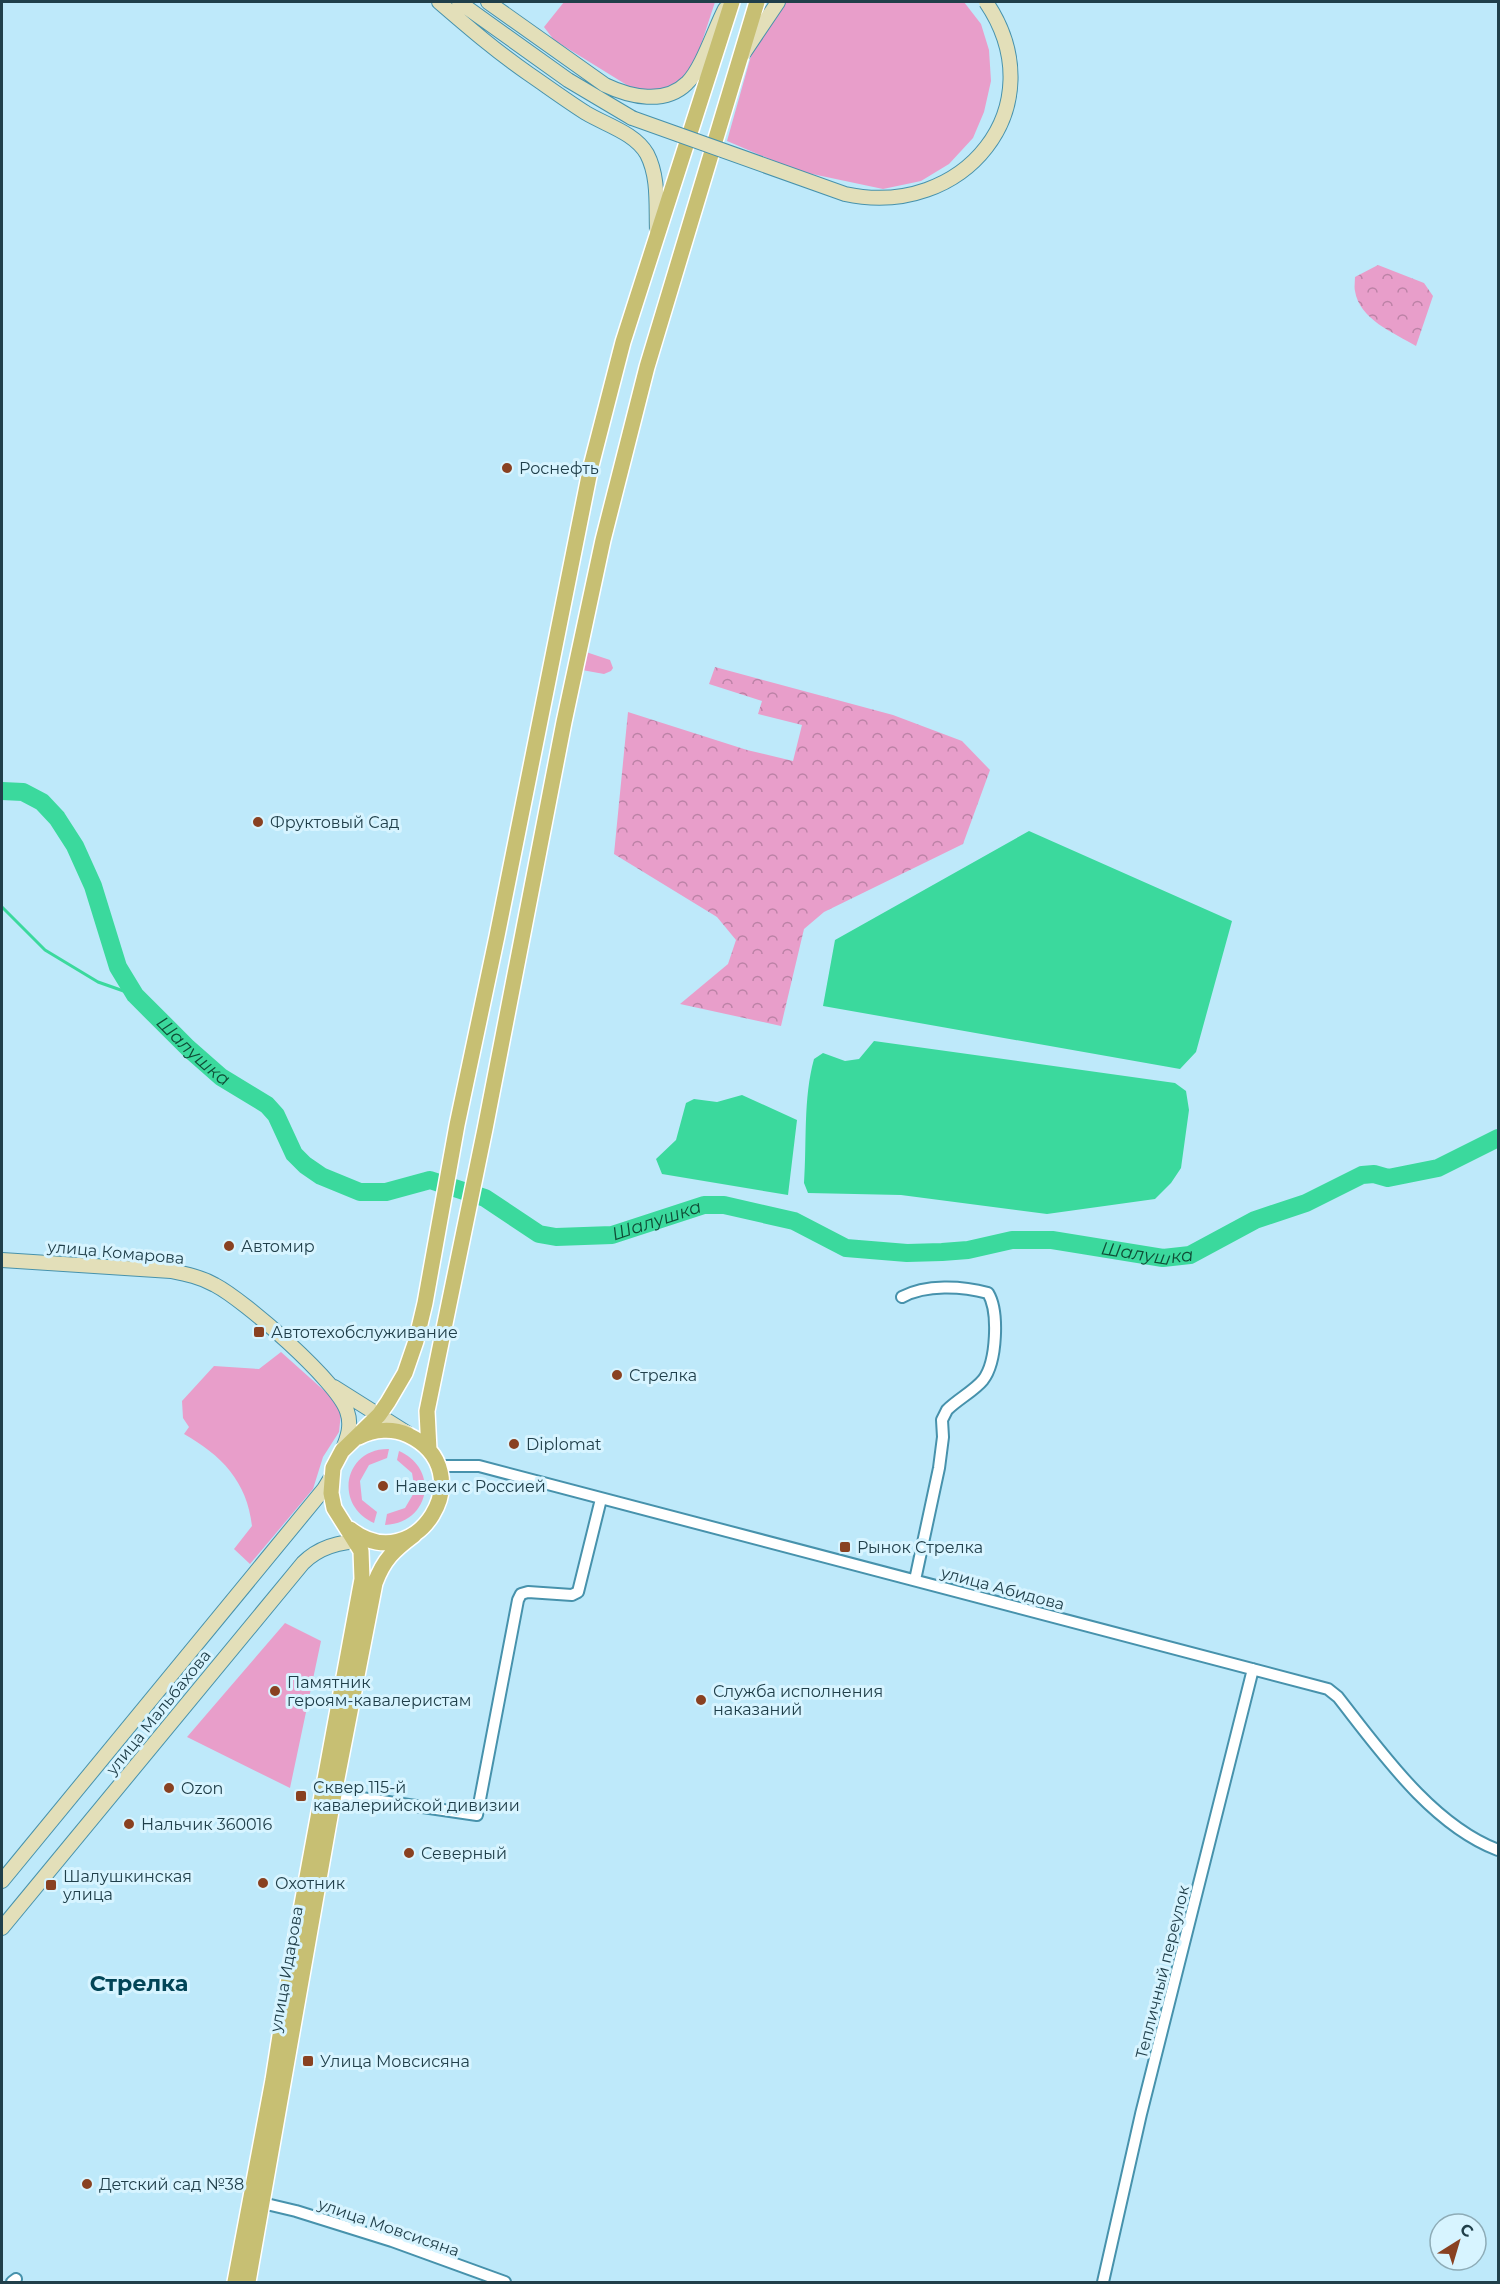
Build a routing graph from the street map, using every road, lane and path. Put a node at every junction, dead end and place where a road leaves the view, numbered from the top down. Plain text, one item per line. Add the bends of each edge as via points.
1 (440, 2) edge
2 (459, 2) edge
3 (488, 2) edge
4 (730, 2) edge
5 (757, 2) edge
6 (778, 2) edge
7 (986, 2) edge
8 (738, 60) junction
9 (657, 235) junction
10 (2, 1260) edge
11 (902, 1297) dead end
12 (332, 1386) junction
13 (379, 1415) junction
14 (416, 1439) junction
15 (346, 1447) junction
16 (429, 1450) junction
17 (439, 1466) junction
18 (330, 1479) junction
19 (602, 1499) junction
20 (342, 1520) junction
21 (414, 1535) junction
22 (374, 1540) junction
23 (356, 1541) junction
24 (915, 1580) junction
25 (1253, 1669) junction
26 (334, 1794) junction
27 (1498, 1850) edge
28 (2, 1881) edge
29 (2, 1928) edge
30 (256, 2202) junction
31 (477, 2278) edge
32 (234, 2283) edge
33 (248, 2283) edge
34 (506, 2283) edge
35 (1103, 2283) edge

1 - 9 main road via 528,73 631,137 642,148 655,178
2 - 7 main road, bridge via 568,80 632,118 845,194 883,199 920,193 948,181 972,163 991,140 1005,113 1010,86 1008,57 997,19
3 - 4 main road via 605,85 622,93 648,97 669,93 688,83
4 - 9 main road
5 - 8 main road
6 - 8 main road
8 - 16 main road via 647,367 603,540 427,1411
9 - 13 main road via 613,377 591,466 457,1125 422,1319 413,1352
10 - 12 main road, улица Комарова via 191,1275 240,1302
11 - 24 street via 927,1290 988,1293 992,1299 994,1337 985,1377 943,1416 939,1467
12 - 13 main road
12 - 15 main road via 344,1403 350,1424
13 - 14 main road
13 - 15 main road
14 - 15 main road via 403,1432 375,1431
14 - 16 main road
15 - 18 main road
16 - 17 main road
17 - 19 street, улица Абидова via 479,1466
17 - 21 main road via 441,1498 431,1519
18 - 20 main road via 334,1508
18 - 28 main road, улица Мальбахова
19 - 24 street, улица Абидова
19 - 26 street via 578,1592 528,1592 518,1600 477,1815
20 - 22 main road via 356,1533
20 - 23 main road
21 - 22 main road via 387,1542
21 - 26 main road, улица Идарова via 392,1552 375,1583
22 - 23 main road, улица Мальбахова
23 - 29 main road, улица Мальбахова via 319,1551 303,1563
23 - 30 main road, улица Идарова via 361,1551 362,1579 293,1953
24 - 25 street, улица Абидова
25 - 27 street, улица Абидова via 1330,1690 1409,1785 1470,1838
25 - 35 street, Тепличный переулок via 1141,2114
26 - 30 main road, улица Идарова
30 - 31 street, улица Мовсисяна via 392,2241
30 - 32 main road, улица Идарова
30 - 33 main road, улица Идарова
31 - 34 street, улица Мовсисяна

